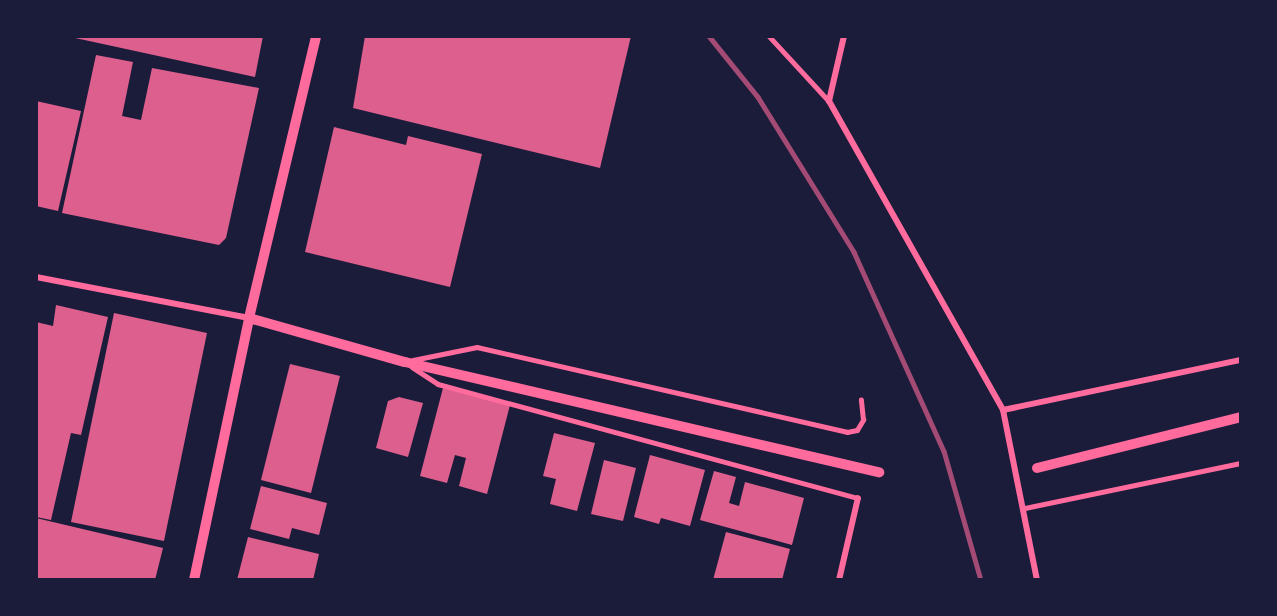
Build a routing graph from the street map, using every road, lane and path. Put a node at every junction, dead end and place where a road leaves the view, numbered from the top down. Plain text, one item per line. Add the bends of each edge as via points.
1 (316, 36) edge
2 (769, 36) edge
3 (844, 36) edge
4 (829, 101) junction
5 (36, 277) edge
6 (249, 318) junction
7 (1241, 360) edge
8 (405, 362) junction
9 (861, 400) dead end
10 (1003, 410) junction
11 (1241, 417) edge
12 (1241, 463) edge
13 (1037, 468) dead end
14 (879, 472) dead end
15 (858, 498) joint
16 (1025, 508) junction
17 (194, 580) edge
18 (839, 580) edge
19 (1037, 580) edge

1 - 6 street
2 - 4 lane
3 - 4 street
4 - 10 street
5 - 6 street
6 - 8 street
6 - 17 street
7 - 10 street
8 - 9 lane via 477,347 847,432 857,430 863,420
8 - 14 street
8 - 15 lane via 438,384
10 - 16 street
11 - 13 street
12 - 16 lane
15 - 18 street
16 - 19 street

